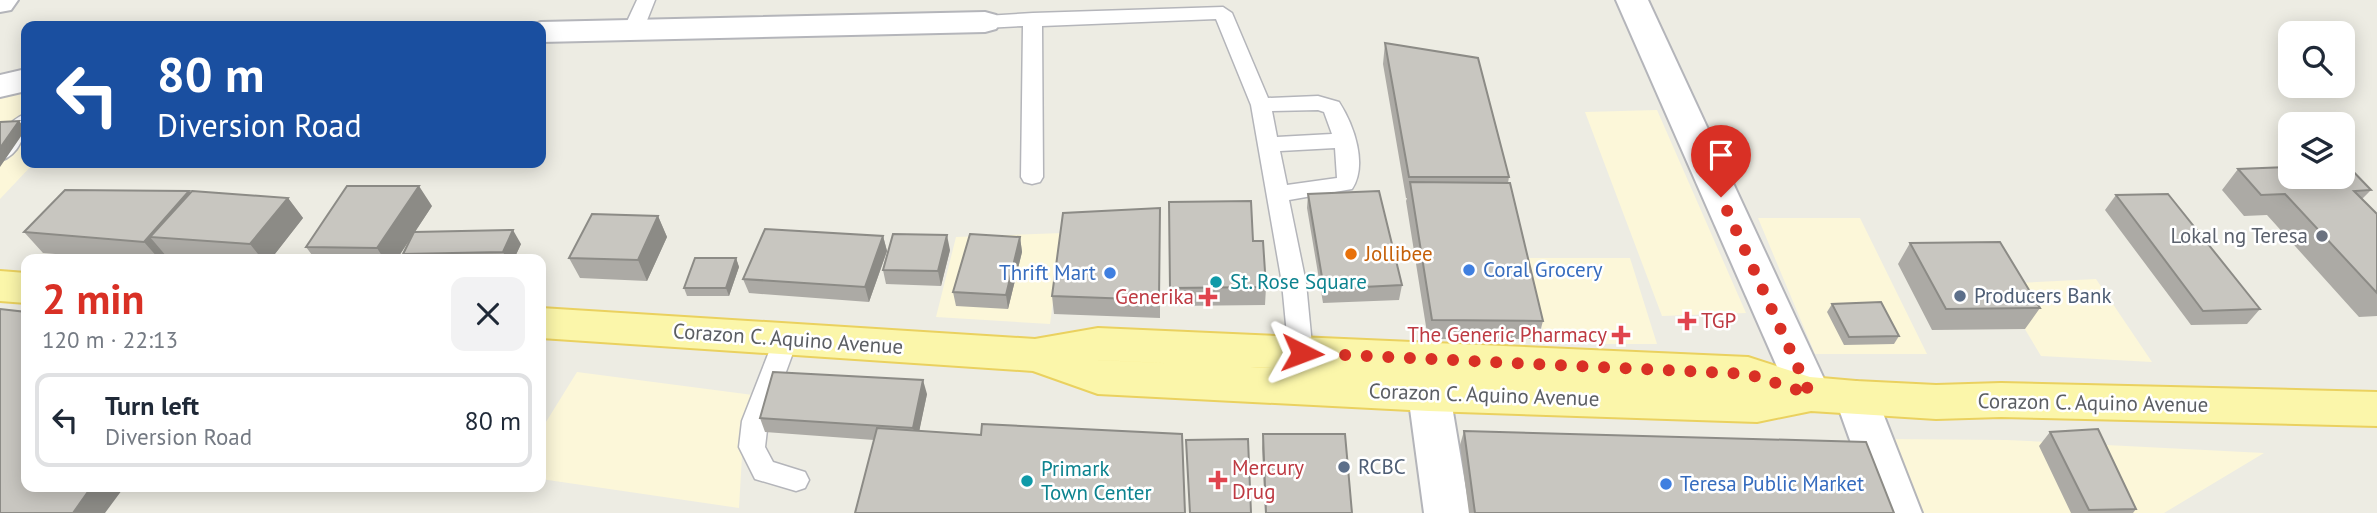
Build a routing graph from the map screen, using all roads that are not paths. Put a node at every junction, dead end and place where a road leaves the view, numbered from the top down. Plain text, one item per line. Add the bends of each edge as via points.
1 (1632, 0) edge
2 (640, 14) edge
3 (1033, 19) junction
4 (985, 22) joint
5 (546, 31) edge
6 (21, 81) edge
7 (0, 86) edge
8 (1261, 105) junction
9 (21, 127) edge
10 (1343, 141) junction
11 (1268, 144) junction
12 (0, 154) edge
13 (1032, 177) dead end
14 (1278, 194) junction
15 (0, 286) edge
16 (21, 288) edge
17 (546, 323) edge
18 (786, 339) junction
19 (1303, 371) junction
20 (1429, 394) junction
21 (1810, 394) junction
22 (1856, 398) junction
23 (2377, 409) edge
24 (796, 480) dead end
25 (1447, 513) edge
26 (1899, 513) edge

1 - 21 street
2 - 4 street
2 - 5 street
3 - 4 lane
3 - 8 lane via 1223,13
3 - 13 lane
6 - 7 street
8 - 10 lane via 1318,103 1332,107
8 - 11 lane
9 - 12 lane
10 - 11 lane
10 - 14 lane via 1349,170 1344,184
11 - 14 lane
14 - 19 lane
15 - 16 main road
17 - 18 main road, Corazon C. Aquino Avenue
18 - 19 main road, Corazon C. Aquino Avenue via 1035,355 1098,377
18 - 24 lane via 755,421 752,447 764,471
19 - 20 main road, Corazon C. Aquino Avenue
19 - 21 main road, Corazon C. Aquino Avenue via 1748,374
20 - 21 main road, Corazon C. Aquino Avenue via 1757,405
20 - 25 street
21 - 22 main road, Corazon C. Aquino Avenue
22 - 23 main road, Corazon C. Aquino Avenue
22 - 26 street

